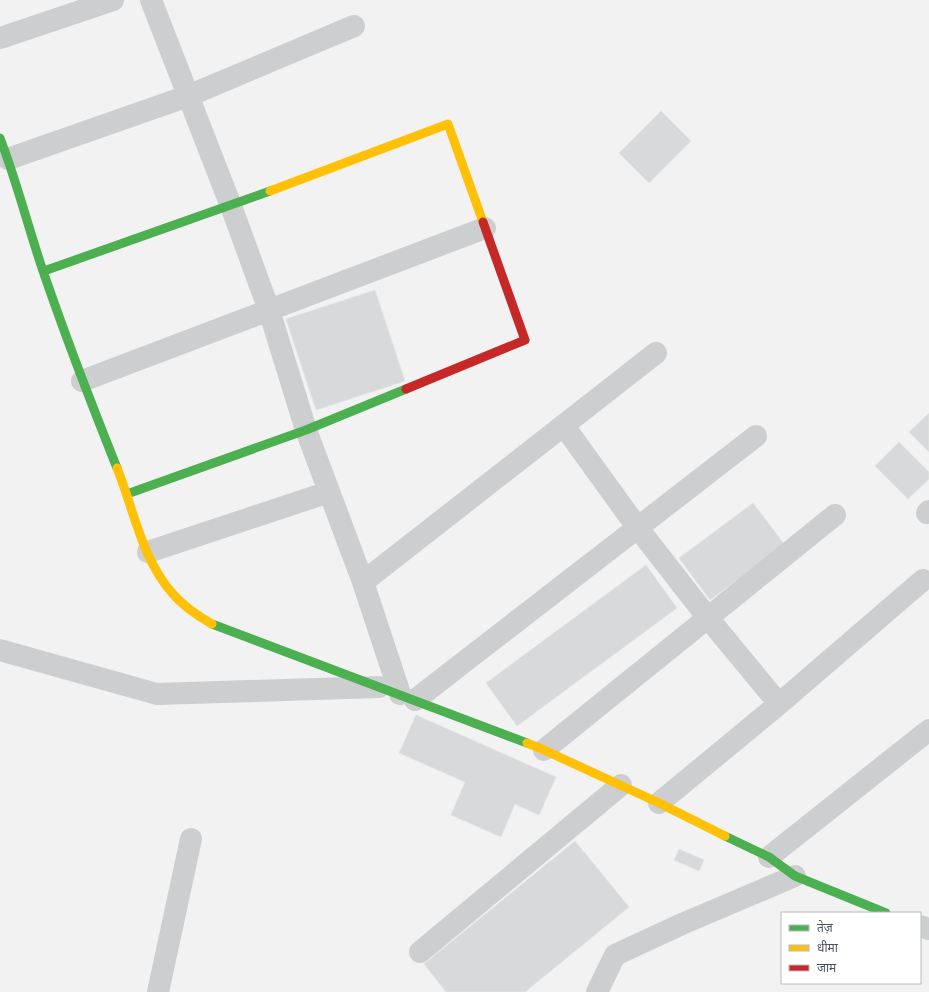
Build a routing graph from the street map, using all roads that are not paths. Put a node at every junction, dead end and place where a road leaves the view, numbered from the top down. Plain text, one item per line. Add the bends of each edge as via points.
1 (114, 0) edge
2 (151, 0) edge
3 (354, 26) dead end
4 (0, 38) edge
5 (188, 96) junction
6 (0, 138) edge
7 (8, 159) junction
8 (231, 206) junction
9 (485, 228) junction
10 (44, 271) junction
11 (269, 310) junction
12 (656, 353) dead end
13 (82, 381) junction
14 (564, 426) junction
15 (306, 430) junction
16 (756, 436) dead end
17 (329, 492) junction
18 (127, 494) junction
19 (835, 515) dead end
20 (637, 527) junction
21 (148, 552) junction
22 (923, 580) dead end
23 (363, 582) junction
24 (708, 618) junction
25 (0, 650) edge
26 (380, 687) junction
27 (408, 697) junction
28 (779, 704) junction
29 (929, 730) edge
30 (544, 750) junction
31 (621, 785) junction
32 (659, 803) junction
33 (191, 839) dead end
34 (769, 857) junction
35 (795, 876) junction
36 (884, 912) edge
37 (420, 952) dead end
38 (158, 992) edge
39 (597, 992) edge

1 - 4 street
2 - 5 street
3 - 5 street
5 - 7 street
5 - 8 street
6 - 7 street
7 - 10 street
8 - 9 street via 448,124
8 - 10 street
8 - 11 street
9 - 11 street
9 - 15 street via 525,340
10 - 13 street
11 - 13 street
11 - 15 street
12 - 14 street
13 - 18 street
14 - 20 street
14 - 23 street
15 - 17 street
15 - 18 street
16 - 20 street
17 - 21 street
17 - 23 street
18 - 21 street
19 - 24 street
20 - 24 street
20 - 27 street
21 - 26 street via 172,595 198,616 213,624
22 - 28 street
23 - 27 street
24 - 28 street
24 - 30 street
25 - 26 street via 158,694
26 - 27 street
27 - 30 street
28 - 32 street
29 - 34 street
30 - 31 street
31 - 32 street
31 - 37 street
32 - 34 street
33 - 38 street
34 - 35 street
35 - 36 street
35 - 39 street via 615,955

